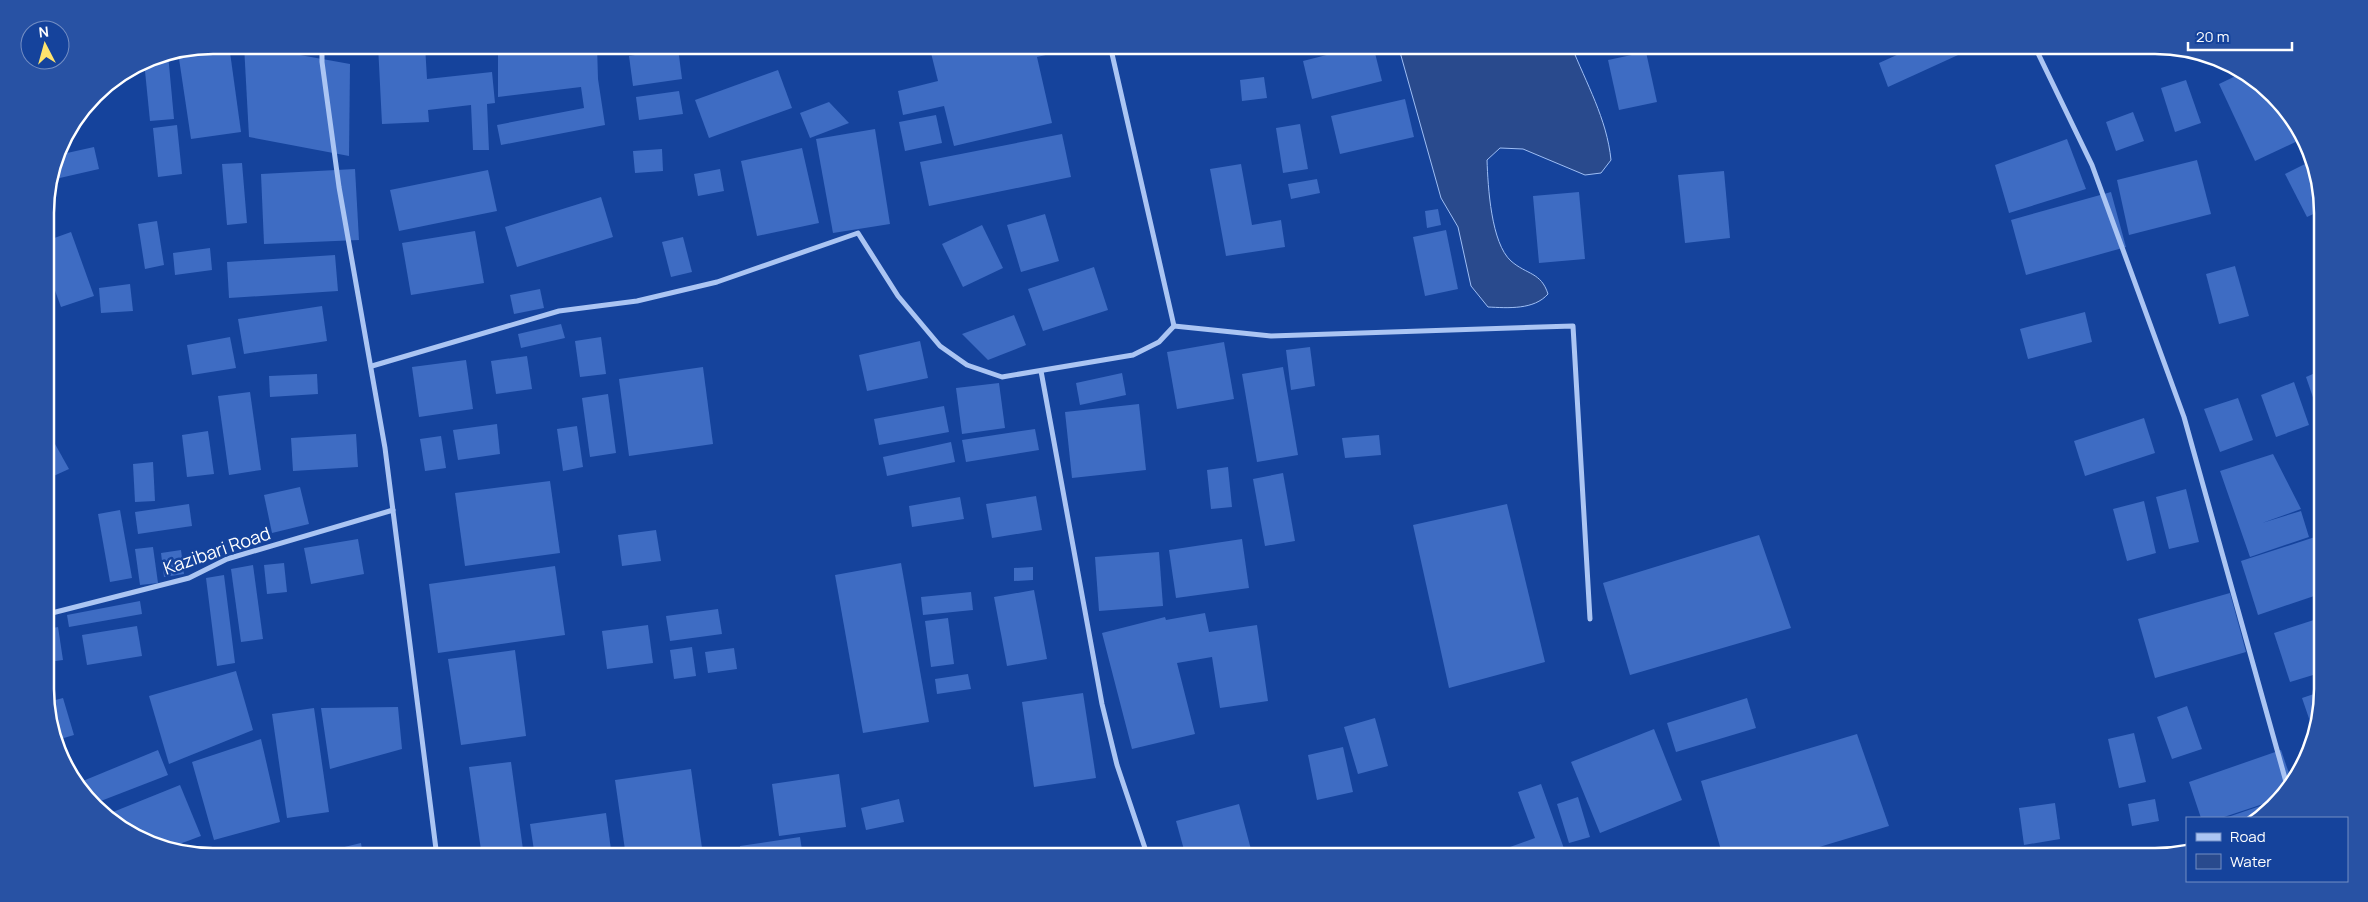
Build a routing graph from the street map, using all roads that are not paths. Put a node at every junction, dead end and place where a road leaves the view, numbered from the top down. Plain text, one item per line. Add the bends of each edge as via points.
1 (322, 54) edge
2 (1112, 54) edge
3 (2038, 54) edge
4 (1174, 326) junction
5 (372, 366) junction
6 (1042, 371) junction
7 (394, 510) junction
8 (54, 612) edge
9 (1590, 619) dead end
10 (2285, 780) edge
11 (436, 848) edge
12 (1145, 848) edge

1 - 5 street via 339,186
2 - 4 street
3 - 10 street via 2092,165 2184,417
4 - 6 street via 1159,342 1132,355
4 - 9 street via 1271,336 1573,326
5 - 6 street via 559,311 638,302 718,282 858,233 898,296 940,346 967,365 1002,376
5 - 7 street
6 - 12 street via 1102,704 1117,765
7 - 8 street, Kazibari Road via 227,559 189,578
7 - 11 street

